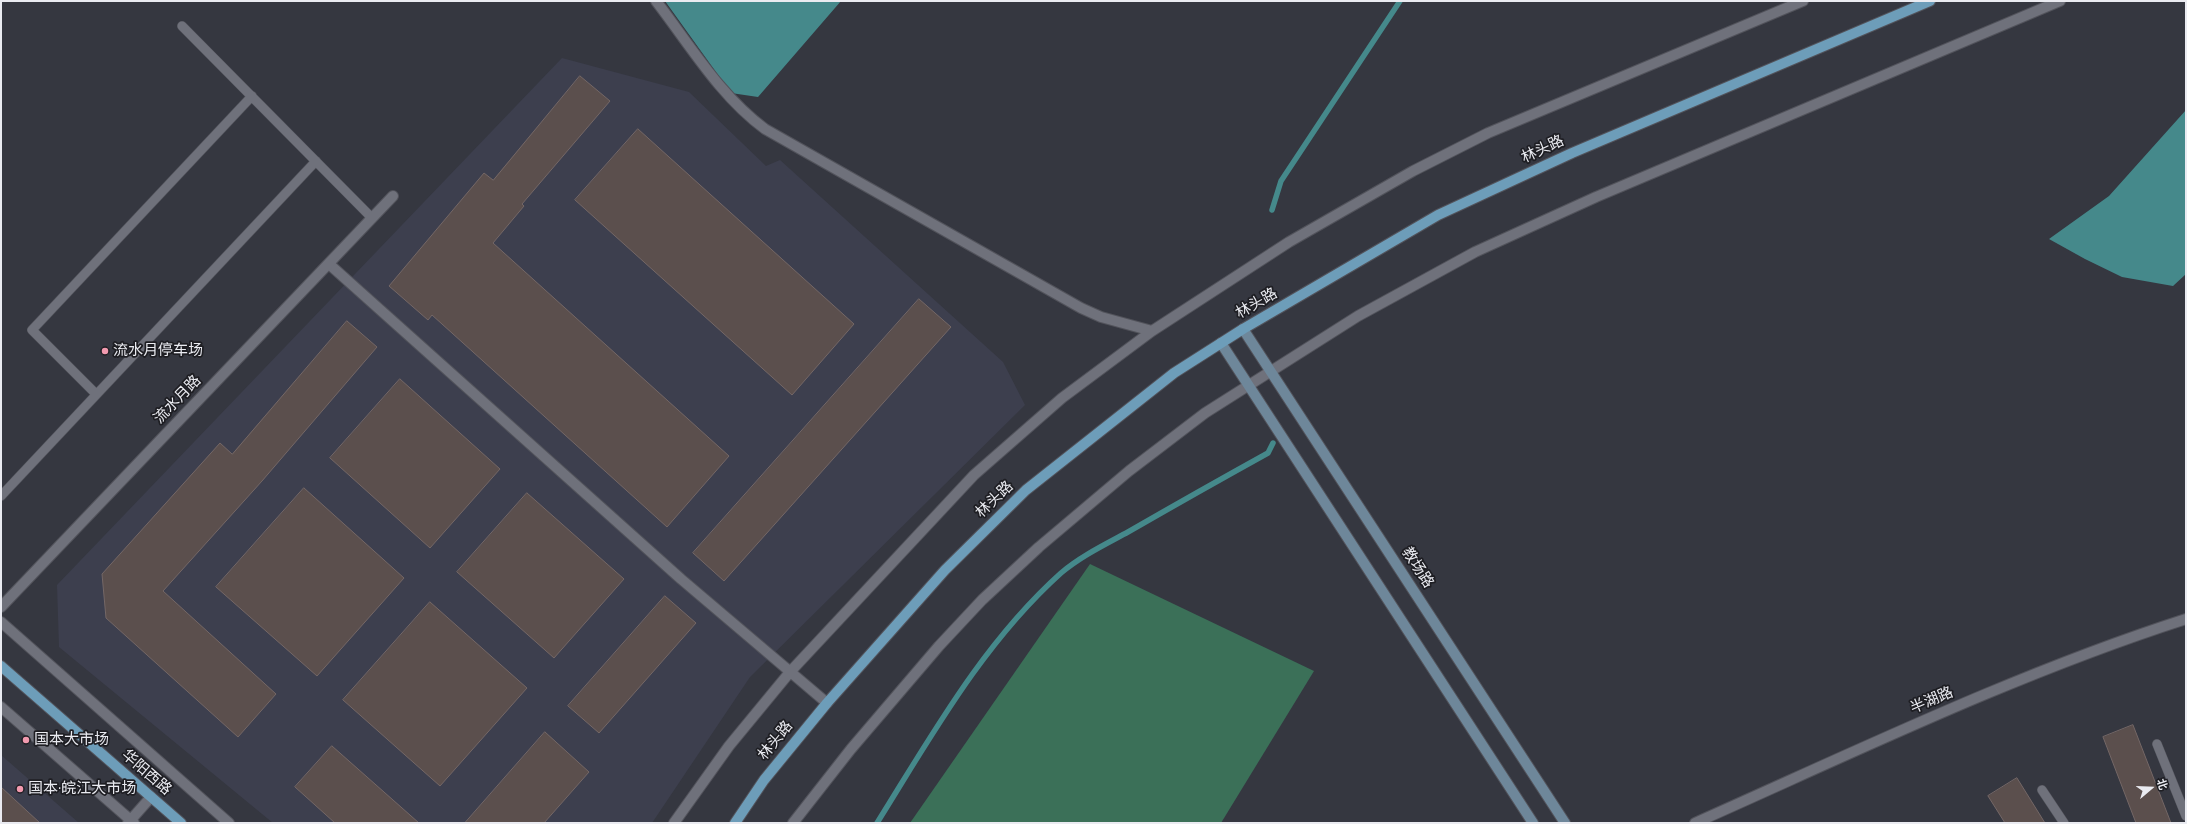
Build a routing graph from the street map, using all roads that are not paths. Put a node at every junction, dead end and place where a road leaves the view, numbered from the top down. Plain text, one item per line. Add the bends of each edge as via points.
1 (656, 1) edge
2 (1803, 1) edge
3 (1930, 1) edge
4 (2060, 1) edge
5 (182, 26) dead end
6 (252, 96) junction
7 (316, 161) junction
8 (393, 196) dead end
9 (372, 218) junction
10 (329, 264) junction
11 (1243, 329) junction
12 (1152, 331) junction
13 (1221, 343) junction
14 (1271, 371) junction
15 (1248, 386) junction
16 (96, 394) junction
17 (1, 496) edge
18 (1, 607) edge
19 (2186, 618) edge
20 (1, 622) edge
21 (1, 666) edge
22 (790, 672) junction
23 (827, 703) junction
24 (1, 707) edge
25 (2157, 744) dead end
26 (2042, 790) dead end
27 (151, 798) junction
28 (2186, 816) edge
29 (131, 822) edge
30 (181, 823) edge
31 (229, 823) edge
32 (674, 823) edge
33 (735, 823) edge
34 (793, 823) edge
35 (1533, 823) edge
36 (1565, 823) edge
37 (1695, 823) edge
38 (2064, 823) edge

1 - 12 street via 733,101 765,130 1080,308
2 - 12 street via 1488,134 1413,171 1289,242
3 - 11 main road, 林头路 via 1579,150 1438,215
4 - 14 street via 1596,197 1475,252 1358,316
5 - 6 lane
6 - 7 lane
6 - 16 lane via 32,330
7 - 9 lane
7 - 16 lane
8 - 9 street, 流水月路
9 - 10 street, 流水月路
10 - 18 street, 流水月路
10 - 22 street via 681,579
11 - 13 main road, 林头路
11 - 14 main road, 教场路
12 - 22 street via 1062,398 974,475
13 - 15 main road
13 - 23 main road, 林头路 via 1174,373 1026,490 945,570
14 - 15 street
14 - 36 main road, 教场路
15 - 34 street via 1206,413 1130,471 1039,547 982,600 851,749
15 - 35 main road
16 - 17 lane
19 - 37 street, 半湖路 via 2110,643 1923,721
20 - 31 street
21 - 27 main road, 华阳西路
22 - 23 street
22 - 32 street via 729,746
23 - 33 main road, 林头路 via 764,780
24 - 29 street
25 - 28 lane
26 - 38 lane
27 - 29 street
27 - 30 main road, 华阳西路

